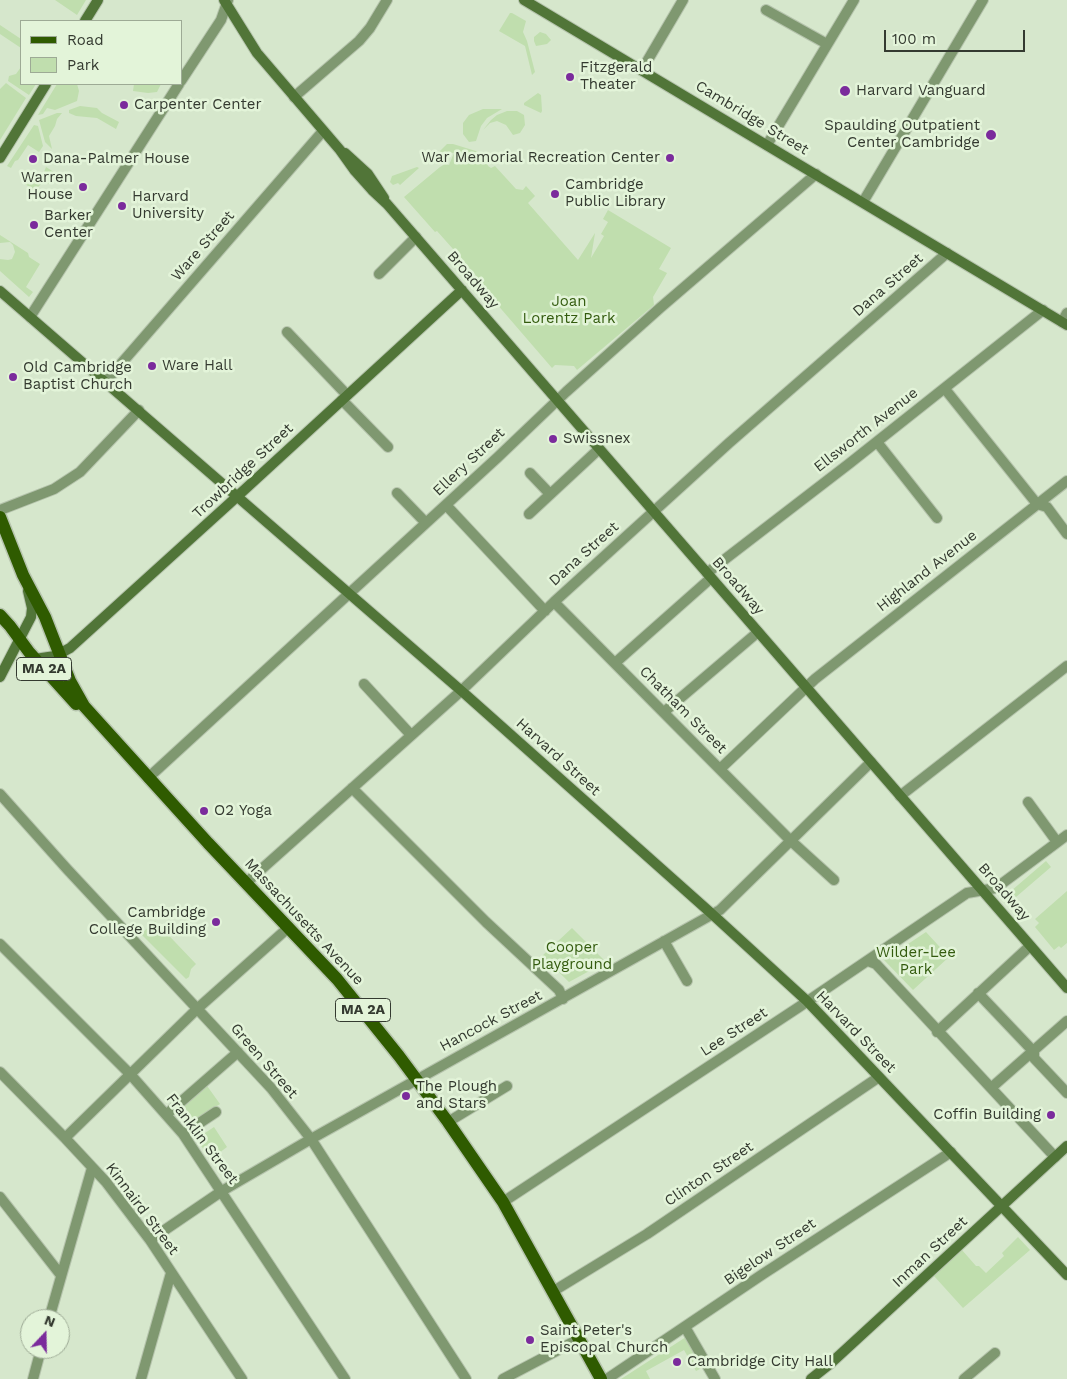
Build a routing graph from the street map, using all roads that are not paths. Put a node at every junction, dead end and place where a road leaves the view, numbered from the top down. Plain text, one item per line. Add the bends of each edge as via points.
1 (98, 0) edge
2 (387, 0) edge
3 (524, 0) edge
4 (683, 0) edge
5 (854, 0) edge
6 (983, 0) edge
7 (226, 2) edge
8 (540, 4) edge
9 (766, 10) dead end
10 (86, 20) edge
11 (827, 44) junction
12 (642, 70) junction
13 (182, 78) edge
14 (45, 85) edge
15 (178, 85) edge
16 (294, 97) junction
17 (324, 131) junction
18 (767, 145) junction
19 (0, 158) edge
20 (816, 174) junction
21 (863, 202) junction
22 (416, 238) junction
23 (948, 253) junction
24 (379, 274) dead end
25 (462, 290) junction
26 (0, 291) edge
27 (1043, 310) junction
28 (30, 317) junction
29 (1065, 320) edge
30 (287, 332) dead end
31 (106, 381) junction
32 (945, 388) junction
33 (344, 398) junction
34 (557, 400) junction
35 (139, 410) junction
36 (877, 442) junction
37 (388, 447) dead end
38 (599, 449) junction
39 (530, 473) dead end
40 (1067, 481) edge
41 (397, 493) dead end
42 (550, 494) junction
43 (237, 497) junction
44 (1037, 504) junction
45 (446, 505) junction
46 (0, 510) edge
47 (654, 511) junction
48 (529, 514) dead end
49 (0, 517) edge
50 (937, 518) dead end
51 (426, 523) junction
52 (1067, 534) edge
53 (23, 575) junction
54 (709, 575) junction
55 (350, 592) junction
56 (554, 602) junction
57 (545, 611) junction
58 (0, 615) edge
59 (758, 632) junction
60 (20, 639) junction
61 (59, 654) junction
62 (35, 659) junction
63 (615, 663) junction
64 (1067, 666) edge
65 (0, 677) edge
66 (364, 684) dead end
67 (806, 687) junction
68 (461, 691) junction
69 (664, 712) junction
70 (95, 720) junction
71 (411, 735) junction
72 (870, 762) junction
73 (720, 769) junction
74 (148, 778) junction
75 (352, 788) junction
76 (0, 794) edge
77 (900, 796) junction
78 (1028, 802) dead end
79 (1067, 835) edge
80 (790, 840) junction
81 (1057, 842) junction
82 (834, 880) dead end
83 (246, 883) junction
84 (982, 890) junction
85 (712, 914) junction
86 (289, 927) junction
87 (664, 941) junction
88 (0, 944) edge
89 (1030, 946) junction
90 (868, 961) junction
91 (687, 982) dead end
92 (1067, 988) edge
93 (978, 993) junction
94 (563, 999) junction
95 (807, 1001) junction
96 (197, 1009) junction
97 (1067, 1021) edge
98 (937, 1032) junction
99 (238, 1052) junction
100 (1034, 1052) junction
101 (0, 1072) edge
102 (130, 1074) junction
103 (880, 1077) junction
104 (416, 1079) junction
105 (507, 1086) dead end
106 (991, 1088) junction
107 (1067, 1093) edge
108 (216, 1112) dead end
109 (167, 1114) junction
110 (448, 1122) junction
111 (183, 1134) junction
112 (65, 1138) junction
113 (311, 1138) junction
114 (1067, 1146) edge
115 (951, 1152) junction
116 (1055, 1157) junction
117 (92, 1168) junction
118 (222, 1191) junction
119 (0, 1197) edge
120 (503, 1202) junction
121 (1002, 1206) junction
122 (150, 1240) junction
123 (170, 1273) junction
124 (60, 1274) junction
125 (1067, 1274) edge
126 (552, 1292) junction
127 (51, 1309) edge
128 (685, 1328) junction
129 (580, 1339) junction
130 (994, 1353) dead end
131 (38, 1359) edge
132 (33, 1379) edge
133 (142, 1379) edge
134 (242, 1379) edge
135 (345, 1379) edge
136 (466, 1379) edge
137 (503, 1379) edge
138 (601, 1379) edge
139 (607, 1379) edge
140 (715, 1379) edge
141 (811, 1379) edge
142 (964, 1379) edge

1 - 10 main road
2 - 16 street via 360,40
3 - 8 main road, Cambridge Street
4 - 12 street
5 - 11 street
6 - 21 street
7 - 13 street via 221,20
7 - 16 main road, Broadway via 256,53
8 - 12 main road, Cambridge Street
9 - 11 street
11 - 18 street
12 - 18 main road, Cambridge Street
14 - 19 main road
15 - 28 street
16 - 17 main road, Broadway
17 - 22 main road, Broadway via 368,174 387,204
17 - 31 street, Ware Street
18 - 20 main road, Cambridge Street
20 - 21 main road, Cambridge Street
20 - 34 street, Ellery Street
21 - 23 main road, Cambridge Street
22 - 24 street
22 - 25 main road, Broadway
23 - 27 main road, Cambridge Street
23 - 47 street, Dana Street
25 - 33 main road, Trowbridge Street
25 - 34 main road, Broadway
26 - 28 main road, Harvard Street
27 - 29 main road, Cambridge Street
27 - 32 street, Ellsworth Avenue
28 - 31 main road, Harvard Street
30 - 33 street
31 - 35 main road, Harvard Street
32 - 36 street, Ellsworth Avenue
32 - 44 street
33 - 37 street
33 - 43 main road, Trowbridge Street
34 - 38 main road, Broadway
34 - 45 street, Ellery Street
35 - 43 main road, Harvard Street
35 - 46 street via 80,472 54,489
36 - 50 street
36 - 54 street, Ellsworth Avenue
38 - 42 street
38 - 47 main road, Broadway
39 - 42 street
40 - 44 street, Highland Avenue
41 - 51 street
42 - 48 street
43 - 55 main road, Harvard Street
43 - 61 main road, Trowbridge Street via 70,648
44 - 52 street via 1047,507
44 - 67 street, Highland Avenue
45 - 51 street, Ellery Street
45 - 57 street
47 - 54 main road, Broadway
47 - 56 street, Dana Street
49 - 53 main road, Massachusetts Avenue / MA 2A
51 - 55 street, Ellery Street
53 - 60 main road via 32,611
53 - 61 main road, Massachusetts Avenue / MA 2A
54 - 59 main road, Broadway
54 - 63 street, Ellsworth Avenue
55 - 68 main road, Harvard Street
55 - 74 street, Ellery Street
56 - 57 street, Dana Street
56 - 63 street, Chatham Street
57 - 68 street, Dana Street
58 - 60 main road, MA 2A
59 - 67 main road, Broadway
59 - 69 street
60 - 62 main road, MA 2A
60 - 65 main road
61 - 62 main road, Trowbridge Street
61 - 70 main road, Massachusetts Avenue / MA 2A via 74,691
62 - 70 main road, MA 2A
63 - 69 street, Chatham Street
64 - 77 street
66 - 71 street
67 - 72 main road, Broadway
67 - 73 street, Highland Avenue
68 - 71 street, Dana Street
68 - 85 main road, Harvard Street
69 - 73 street, Chatham Street
70 - 74 main road, Massachusetts Avenue / MA 2A
71 - 75 street, Dana Street
72 - 77 main road, Broadway
72 - 80 street, Hancock Street
73 - 80 street, Chatham Street
74 - 83 main road, Massachusetts Avenue / MA 2A
75 - 83 street, Dana Street
75 - 94 street via 559,990
76 - 96 street, Green Street
77 - 84 main road, Broadway
78 - 81 street
79 - 81 street, Lee Street
80 - 82 street, Chatham Street
80 - 85 street, Hancock Street via 720,910
81 - 84 street, Lee Street via 996,888
83 - 86 main road, Massachusetts Avenue / MA 2A
84 - 89 main road, Broadway
84 - 90 street, Lee Street via 967,893
85 - 87 street, Hancock Street
85 - 95 main road, Harvard Street
86 - 96 street
86 - 104 main road, Massachusetts Avenue / MA 2A via 350,994
87 - 91 street
87 - 94 street, Hancock Street
88 - 102 street, Franklin Street
89 - 92 main road, Broadway
89 - 93 street
90 - 95 street, Lee Street
90 - 98 street via 876,964
93 - 98 street
93 - 100 street
94 - 104 street, Hancock Street
95 - 103 main road, Harvard Street
95 - 120 street, Lee Street
96 - 99 street, Green Street
96 - 102 street
97 - 100 street
98 - 106 street
99 - 109 street
99 - 113 street, Green Street
100 - 106 street
100 - 107 street via 1032,1056
101 - 112 street, Kinnaird Street
102 - 109 street, Franklin Street
102 - 112 street
103 - 115 main road, Harvard Street
103 - 126 street, Clinton Street via 647,1234
104 - 110 main road, Massachusetts Avenue / MA 2A
104 - 113 street, Hancock Street
105 - 110 street
106 - 116 street
108 - 111 street
109 - 111 street, Franklin Street
110 - 120 main road, Massachusetts Avenue / MA 2A
111 - 118 street, Franklin Street
112 - 117 street, Kinnaird Street
113 - 118 street, Hancock Street
113 - 136 street, Green Street
114 - 116 main road, Inman Street
115 - 121 main road, Harvard Street
115 - 128 street, Bigelow Street
116 - 121 main road, Inman Street
117 - 122 street, Kinnaird Street
117 - 124 street
118 - 122 street, Hancock Street
118 - 135 street, Franklin Street
119 - 124 street
120 - 126 main road, Massachusetts Avenue / MA 2A
121 - 125 main road, Harvard Street
121 - 141 main road, Inman Street
122 - 123 street, Kinnaird Street
123 - 133 street
123 - 134 street, Kinnaird Street
124 - 127 street
126 - 129 main road, Massachusetts Avenue / MA 2A
128 - 139 street, Bigelow Street
128 - 140 street
129 - 137 street
129 - 138 main road, Massachusetts Avenue / MA 2A
130 - 142 street
131 - 132 street

